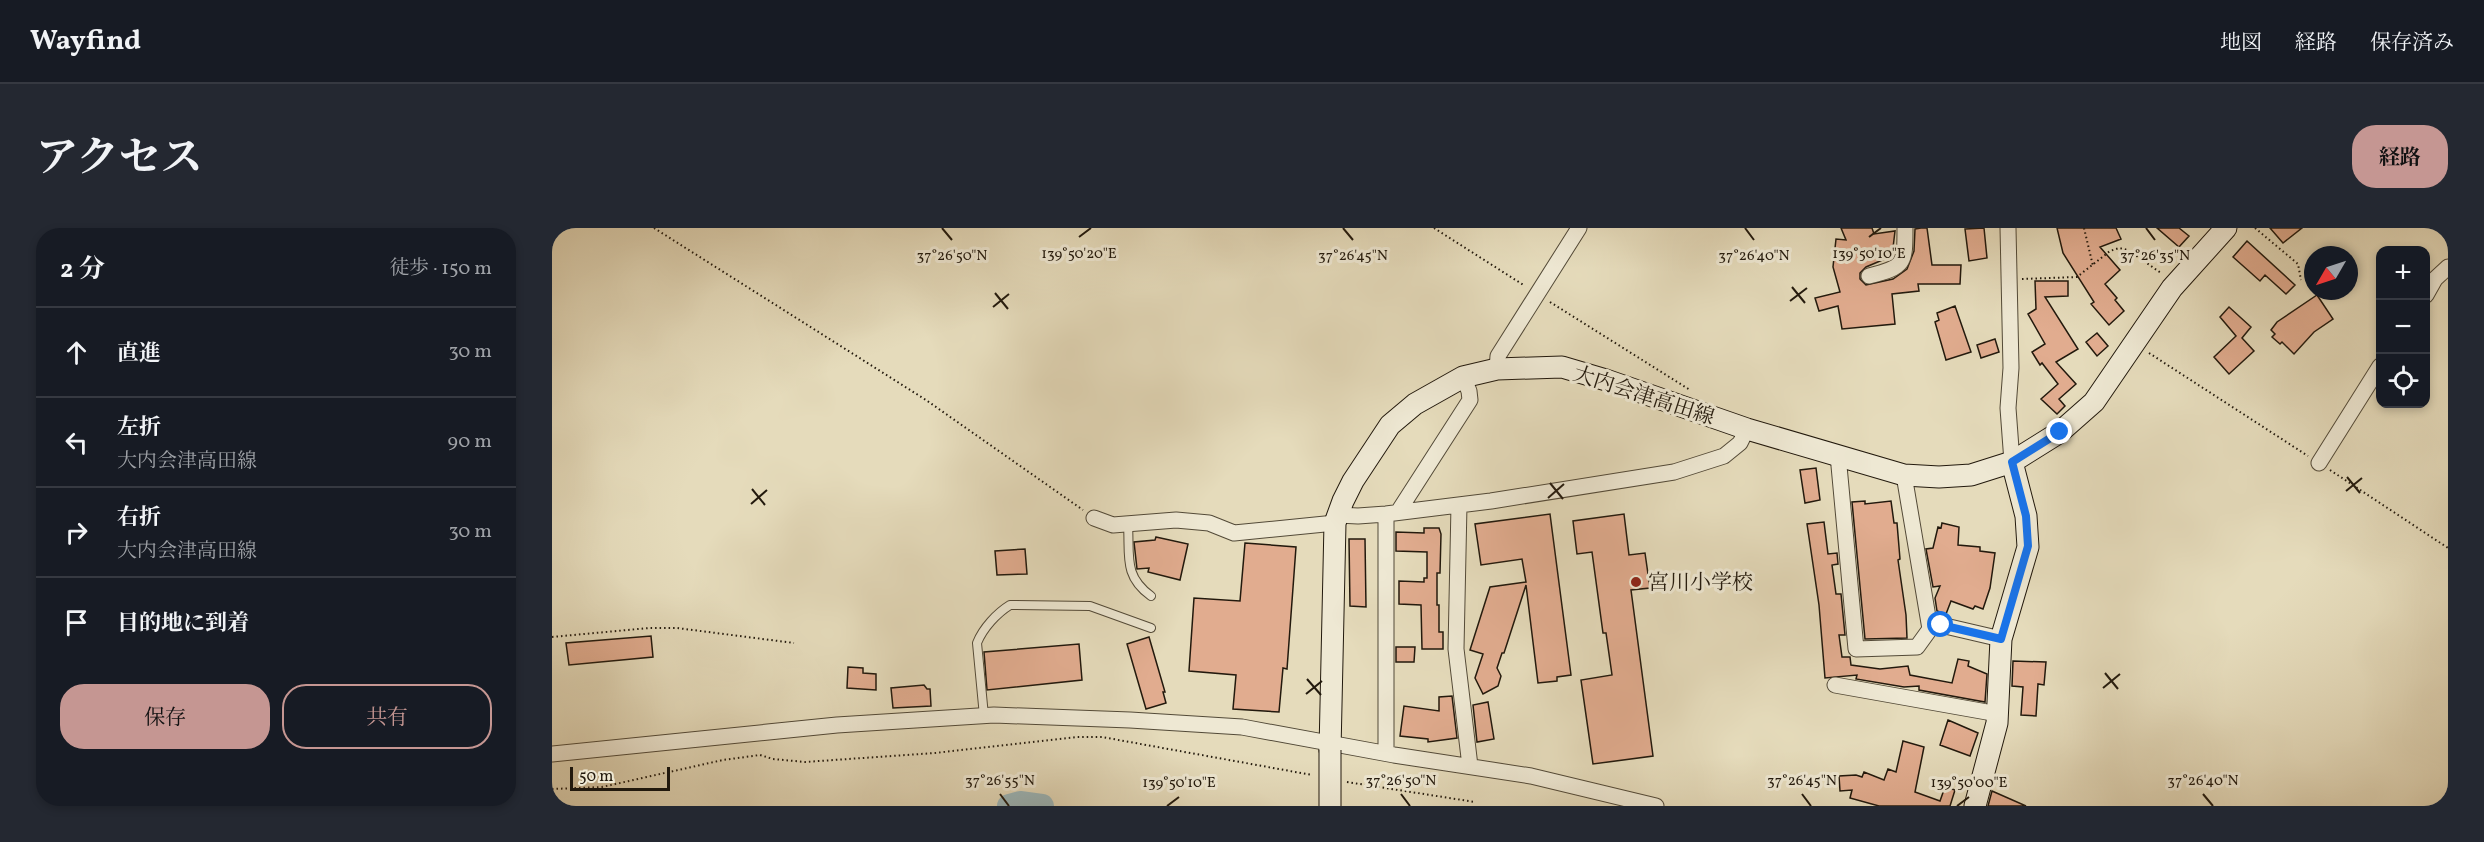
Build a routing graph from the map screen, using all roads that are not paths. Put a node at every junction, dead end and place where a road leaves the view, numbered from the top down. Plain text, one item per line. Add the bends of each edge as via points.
1 (1579, 228) edge
2 (1905, 228) edge
3 (2008, 228) edge
4 (2226, 228) edge
5 (2448, 267) edge
6 (1869, 276) dead end
7 (2430, 288) edge
8 (1497, 369) junction
9 (2376, 372) edge
10 (1462, 377) junction
11 (1747, 429) junction
12 (1838, 455) junction
13 (2012, 462) junction
14 (2319, 463) road end
15 (1904, 475) junction
16 (1459, 505) junction
17 (1392, 513) junction
18 (1094, 518) road end
19 (1337, 519) junction
20 (1128, 525) junction
21 (1151, 596) dead end
22 (1151, 628) dead end
23 (1930, 628) junction
24 (2001, 639) junction
25 (1835, 685) dead end
26 (1998, 714) junction
27 (984, 716) junction
28 (1330, 746) junction
29 (1386, 753) junction
30 (552, 754) edge
31 (1470, 766) junction
32 (1330, 806) edge
33 (1656, 806) edge
34 (1975, 806) edge

1 - 8 street via 1498,356
2 - 6 street via 1902,261 1891,271
3 - 13 street via 2008,408
4 - 13 main road, 大内会津高田線 via 2176,283 2094,402 2060,432
5 - 7 street
8 - 10 main road, 大内会津高田線
8 - 11 main road, 大内会津高田線 via 1562,367
9 - 14 street
10 - 17 street via 1470,400
10 - 19 main road, 大内会津高田線 via 1415,404 1390,425 1353,481
11 - 12 main road, 大内会津高田線
11 - 16 street via 1740,443 1724,456 1674,472
12 - 15 main road, 大内会津高田線
12 - 23 street via 1856,649 1917,647
13 - 15 main road, 大内会津高田線 via 1971,475
13 - 24 main road via 2026,516 2028,546
15 - 23 street
16 - 17 street
16 - 31 street via 1456,649
17 - 19 street
17 - 29 street
18 - 20 street via 1113,525
19 - 20 street via 1234,532 1176,520
19 - 28 main road, 大内会津高田線
20 - 21 lane via 1131,574
22 - 27 lane via 1090,606 1011,605 1002,610 977,643
23 - 24 street via 1941,625
24 - 26 main road
25 - 26 street
26 - 34 main road
27 - 28 street via 1242,727
27 - 30 street via 837,725
28 - 29 street
28 - 32 main road, 大内会津高田線, bridge
29 - 31 street
31 - 33 street via 1531,776

